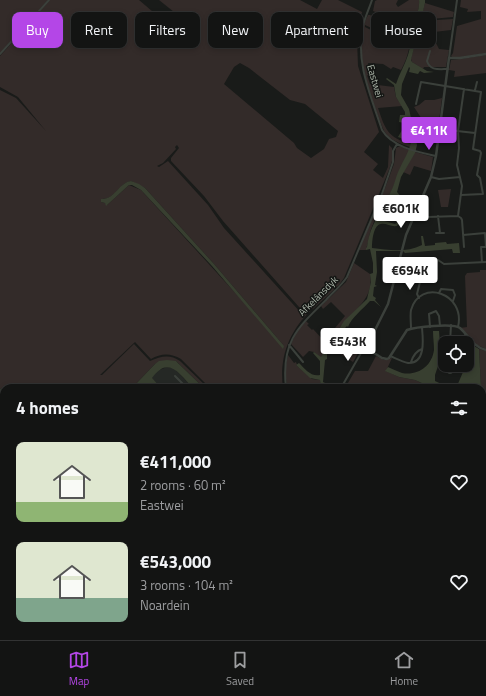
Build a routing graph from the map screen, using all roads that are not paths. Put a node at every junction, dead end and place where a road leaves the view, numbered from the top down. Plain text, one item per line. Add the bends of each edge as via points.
1 (49, 0) edge
2 (372, 0) edge
3 (457, 0) edge
4 (430, 51) dead end
5 (0, 54) edge
6 (486, 54) edge
7 (449, 58) junction
8 (448, 69) junction
9 (477, 82) dead end
10 (446, 86) junction
11 (464, 89) junction
12 (475, 90) junction
13 (416, 104) dead end
14 (439, 129) junction
15 (458, 131) junction
16 (475, 133) junction
17 (397, 144) junction
18 (436, 156) junction
19 (431, 177) junction
20 (460, 177) junction
21 (461, 195) junction
22 (415, 216) junction
23 (438, 216) junction
24 (458, 216) junction
25 (436, 233) dead end
26 (440, 233) junction
27 (444, 233) dead end
28 (463, 235) junction
29 (464, 248) dead end
30 (482, 262) junction
31 (486, 262) edge
32 (395, 278) junction
33 (420, 282) dead end
34 (439, 293) junction
35 (419, 298) junction
36 (453, 301) junction
37 (451, 325) junction
38 (440, 326) junction
39 (430, 327) junction
40 (458, 327) junction
41 (411, 328) junction
42 (422, 328) junction
43 (466, 335) joint
44 (450, 336) edge
45 (290, 345) junction
46 (366, 348) junction
47 (422, 349) junction
48 (486, 350) edge
49 (390, 356) junction
50 (303, 362) dead end
51 (412, 362) junction
52 (175, 376) dead end
53 (183, 384) edge
54 (286, 384) edge
55 (344, 384) edge

1 - 5 street
2 - 17 street, Eastwei via 361,33 362,67 382,130 385,136
3 - 7 street
4 - 8 street via 427,61 430,67
6 - 7 street
7 - 8 street
8 - 10 street
9 - 12 street
10 - 11 street
10 - 13 street via 421,82
10 - 14 street
11 - 12 street
11 - 15 street
12 - 16 street via 481,93
14 - 15 street
14 - 18 street
15 - 16 street
15 - 20 street via 457,165
16 - 21 street via 473,149 481,153 477,175 483,194
17 - 18 street, Eastwei
17 - 45 street, Afkelânsdyk via 393,162 347,277 299,326
18 - 19 street
19 - 20 street
19 - 22 street
20 - 21 street
21 - 24 street
22 - 23 street
22 - 32 street via 402,249
23 - 24 street
23 - 26 street
24 - 28 street via 462,219
25 - 26 street
26 - 27 street
28 - 29 street
28 - 30 street via 485,233 486,247 481,247
30 - 31 street
30 - 32 street via 420,262 416,277
32 - 46 street via 386,309
33 - 35 street via 417,294
34 - 35 street via 428,292
34 - 36 street
34 - 36 street via 441,289 453,290
35 - 41 street via 411,310
36 - 40 street via 457,309
37 - 38 street
37 - 40 street
37 - 44 street
38 - 39 street
38 - 39 street via 436,311 429,314
39 - 42 street
40 - 43 street
41 - 42 street
41 - 49 street via 404,332
42 - 47 street
43 - 48 street via 474,344
45 - 50 street
45 - 54 street, Afkelânsdyk via 285,364
46 - 49 street via 385,359
46 - 55 street
47 - 51 street via 419,357
47 - 51 street via 412,357
49 - 51 street via 407,363
52 - 53 street

